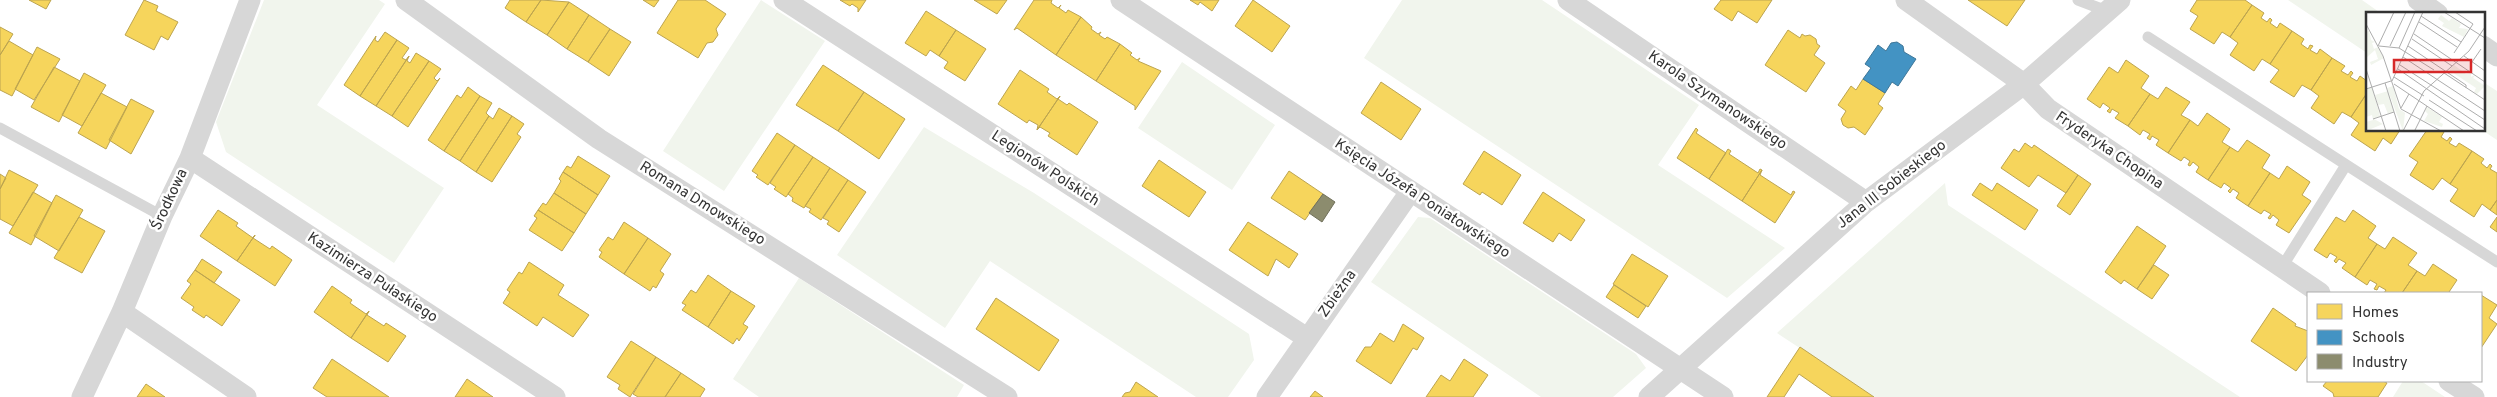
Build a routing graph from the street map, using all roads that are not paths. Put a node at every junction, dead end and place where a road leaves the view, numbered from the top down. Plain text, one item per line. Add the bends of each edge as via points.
1 (250, 0) edge
2 (406, 0) edge
3 (784, 0) edge
4 (1121, 0) edge
5 (1568, 0) edge
6 (1906, 0) edge
7 (2078, 0) edge
8 (2418, 0) edge
9 (2113, 6) edge
10 (2435, 12) edge
11 (2148, 37) dead end
12 (2484, 47) edge
13 (2497, 56) edge
14 (2024, 84) junction
15 (0, 128) edge
16 (190, 158) junction
17 (2346, 165) junction
18 (1410, 192) junction
19 (1866, 202) junction
20 (162, 216) junction
21 (2497, 262) edge
22 (2282, 267) junction
23 (2319, 292) edge
24 (122, 312) junction
25 (1307, 338) junction
26 (1682, 370) junction
27 (2452, 382) edge
28 (82, 397) edge
29 (246, 397) edge
30 (555, 397) edge
31 (1007, 397) edge
32 (1267, 397) edge
33 (1649, 397) edge
34 (1723, 397) edge
35 (2474, 397) edge

1 - 16 street, Środkowa
2 - 31 street, Romana Dmowskiego via 599,139
3 - 25 street, Legionów Polskich
4 - 18 street, Księcia Józefa Poniatowskiego
5 - 19 street, Karola Szymanowskiego
6 - 14 street, Fryderyka Chopina
7 - 9 lane
8 - 10 street
9 - 14 street, Jana III Sobieskiego
11 - 17 lane
12 - 13 street
14 - 19 street, Jana III Sobieskiego
14 - 22 street, Fryderyka Chopina via 2048,109
15 - 20 lane
16 - 20 street, Środkowa
16 - 30 street, Kazimierza Pułaskiego
17 - 21 lane
17 - 22 lane
18 - 25 street, Zbieżna
18 - 26 street, Księcia Józefa Poniatowskiego
19 - 26 street, Jana III Sobieskiego
20 - 24 street, Środkowa
22 - 23 street, Fryderyka Chopina
24 - 28 street, Środkowa
24 - 29 street
25 - 32 street, Zbieżna
26 - 33 street, Jana III Sobieskiego
26 - 34 street, Księcia Józefa Poniatowskiego
27 - 35 street

